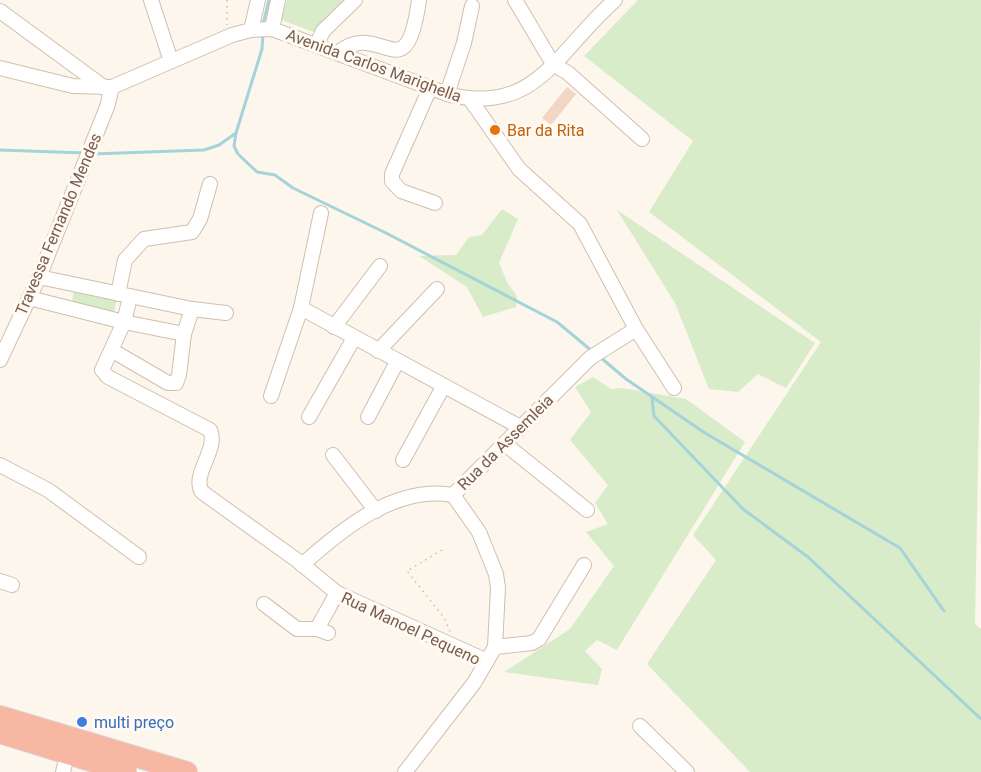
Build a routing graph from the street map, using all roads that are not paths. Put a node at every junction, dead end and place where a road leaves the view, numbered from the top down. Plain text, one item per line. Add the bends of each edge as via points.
1 (151, 0) edge
2 (258, 0) edge
3 (278, 0) edge
4 (355, 0) edge
5 (418, 0) edge
6 (515, 0) edge
7 (593, 0) edge
8 (615, 0) edge
9 (471, 6) dead end
10 (604, 10) junction
11 (0, 11) edge
12 (262, 30) junction
13 (317, 44) junction
14 (339, 52) junction
15 (171, 61) junction
16 (553, 63) junction
17 (0, 68) edge
18 (108, 87) junction
19 (430, 88) junction
20 (447, 94) junction
21 (470, 99) junction
22 (642, 140) dead end
23 (210, 184) dead end
24 (435, 203) dead end
25 (321, 213) dead end
26 (380, 266) dead end
27 (39, 277) junction
28 (437, 289) dead end
29 (124, 295) junction
30 (29, 298) junction
31 (301, 308) junction
32 (192, 309) junction
33 (226, 313) dead end
34 (124, 322) junction
35 (334, 327) junction
36 (636, 329) junction
37 (184, 334) junction
38 (354, 338) junction
39 (112, 351) junction
40 (378, 351) junction
41 (0, 360) edge
42 (397, 362) junction
43 (443, 387) junction
44 (674, 388) dead end
45 (271, 396) dead end
46 (309, 417) dead end
47 (368, 417) dead end
48 (520, 427) junction
49 (505, 444) junction
50 (333, 455) dead end
51 (403, 460) dead end
52 (0, 465) edge
53 (453, 495) junction
54 (586, 510) dead end
55 (376, 511) junction
56 (139, 556) dead end
57 (302, 565) junction
58 (584, 565) dead end
59 (337, 594) junction
60 (264, 604) dead end
61 (495, 647) junction
62 (487, 661) junction
63 (0, 716) edge
64 (640, 726) dead end
65 (0, 733) edge
66 (65, 764) edge
67 (126, 772) edge
68 (187, 772) edge
69 (405, 772) edge
70 (687, 772) edge

1 - 15 street
2 - 12 street
3 - 12 street
4 - 13 street via 323,31
5 - 14 street via 414,32 402,49 361,42 349,44
6 - 16 street
7 - 10 street
8 - 10 street, Avenida Carlos Marighella
9 - 20 street
10 - 16 street, Avenida Carlos Marighella
11 - 18 street
12 - 13 street, Avenida Carlos Marighella
12 - 15 street via 227,38
13 - 14 street, Avenida Carlos Marighella
14 - 19 street, Avenida Carlos Marighella
15 - 18 street
16 - 21 street, Avenida Carlos Marighella via 531,84 512,95
16 - 22 street
17 - 18 street via 73,86
18 - 27 street, Travessa Fernando Mendes via 88,153
19 - 20 street, Avenida Carlos Marighella
19 - 24 street via 392,181 401,191
20 - 21 street, Avenida Carlos Marighella
21 - 36 street via 519,169 580,224
23 - 29 street via 192,232 144,239 125,260
25 - 31 street
26 - 35 street
27 - 29 street
27 - 30 street, Travessa Fernando Mendes
28 - 40 street
29 - 32 street
29 - 34 street
30 - 34 street
30 - 41 street, Travessa Fernando Mendes
31 - 35 street
31 - 45 street
32 - 33 street
32 - 37 street
34 - 37 street
34 - 39 street
35 - 38 street
36 - 44 street
36 - 48 street, Rua da Assemleia via 590,358
37 - 39 street via 176,383 168,383
38 - 40 street
38 - 46 street
39 - 57 street, Rua Manoel Pequeno via 102,366 108,377 210,430 213,438 200,489
40 - 42 street
42 - 43 street
42 - 47 street
43 - 48 street
43 - 51 street
48 - 49 street, Rua da Assemleia
49 - 53 street, Rua da Assemleia
49 - 54 street
50 - 55 street
52 - 56 street via 48,490
53 - 55 street, Rua da Assemleia via 408,495
53 - 61 street via 479,532 496,574
55 - 57 street, Rua da Assemleia
57 - 59 street, Rua Manoel Pequeno
58 - 61 street via 539,639
59 - 60 street via 322,631 297,630
59 - 62 street, Rua Manoel Pequeno
61 - 62 street
62 - 69 street, Rua Manoel Pequeno
63 - 68 highway
64 - 70 street
65 - 66 highway
66 - 67 highway

